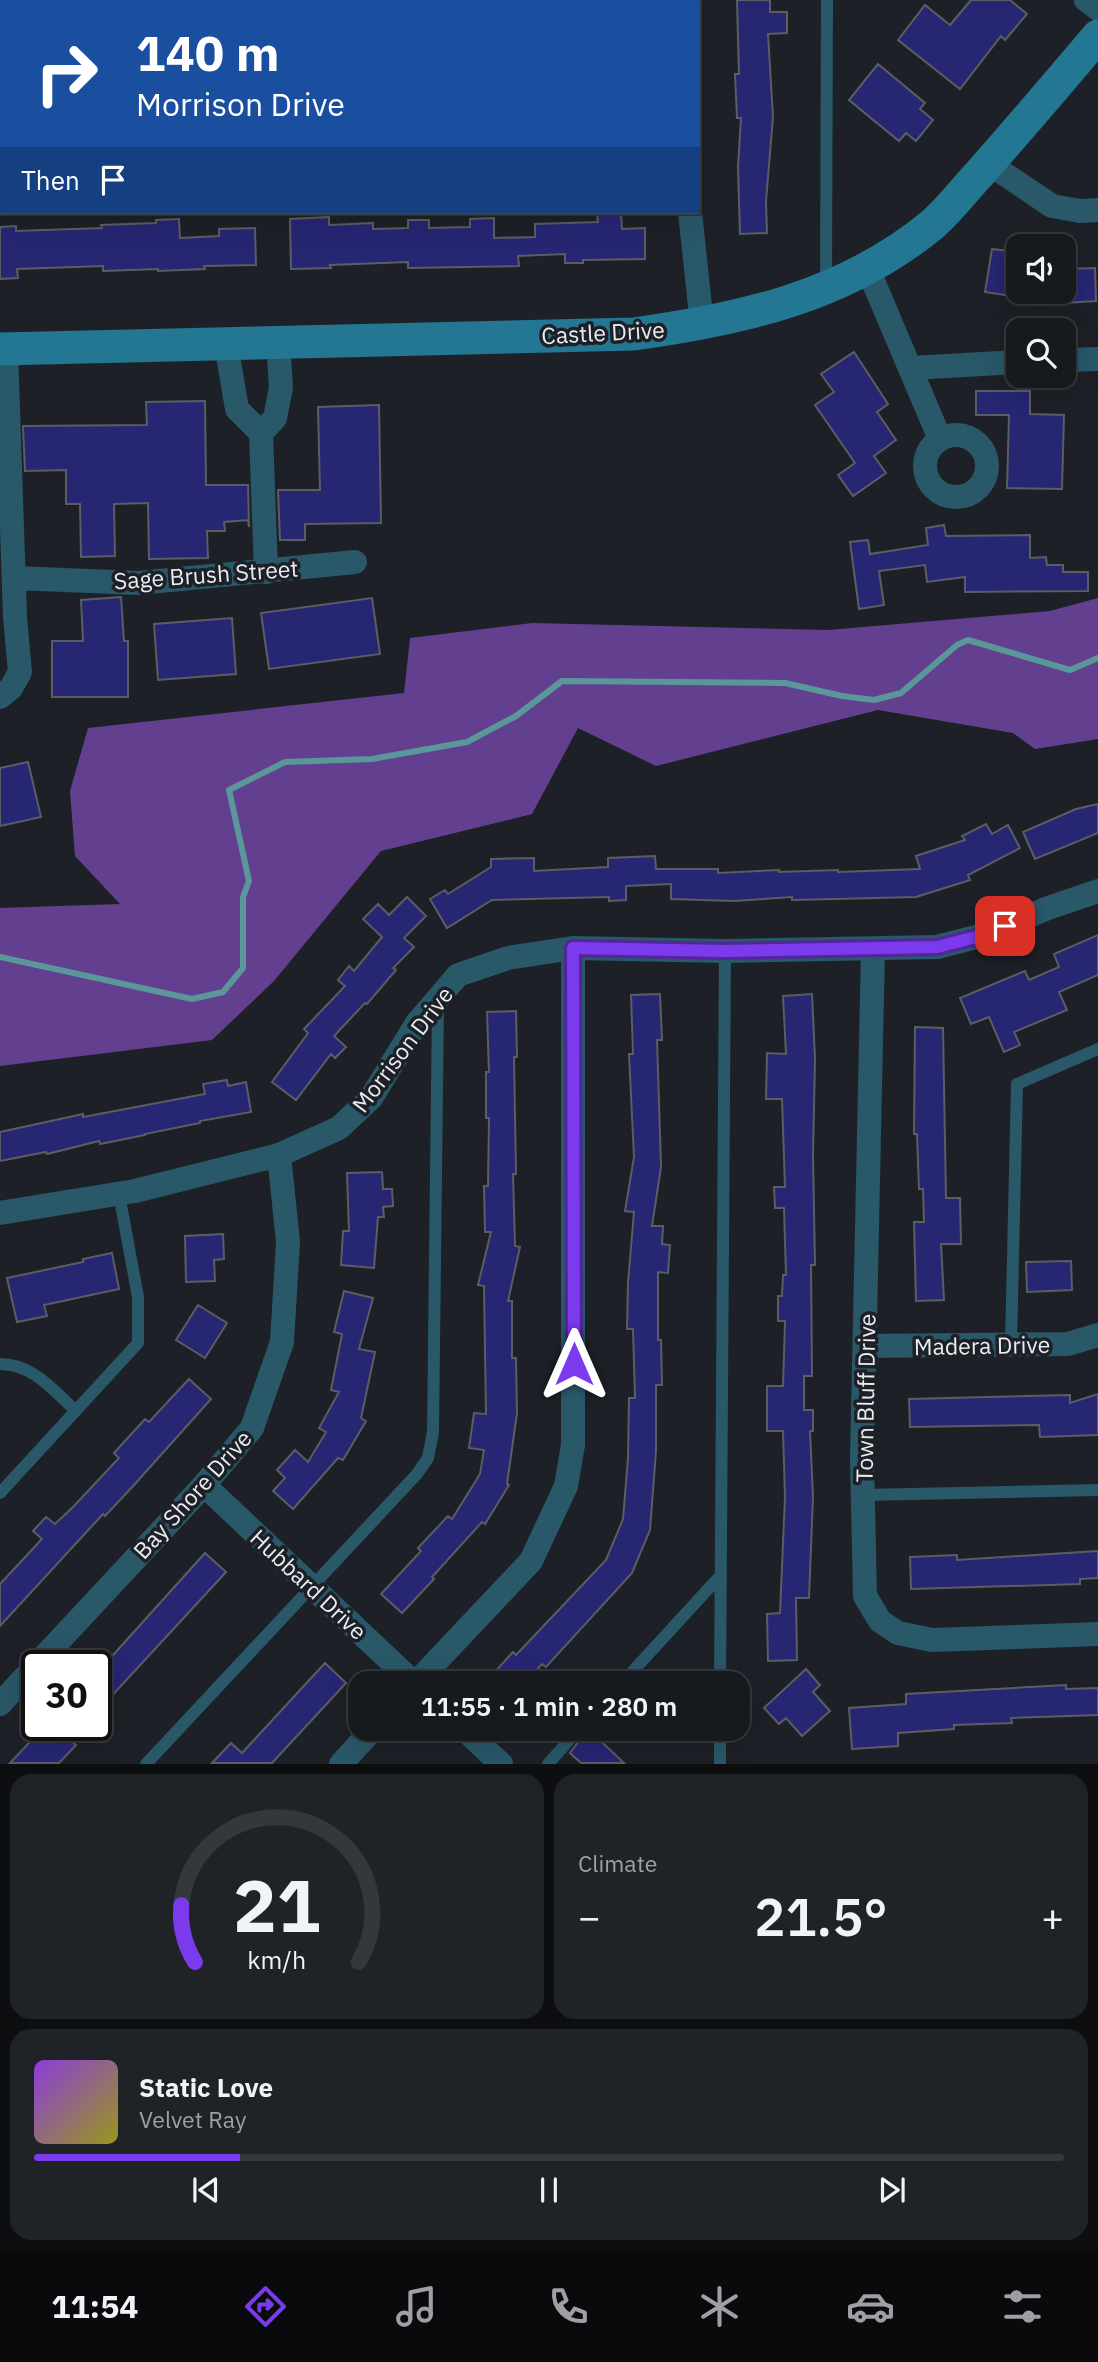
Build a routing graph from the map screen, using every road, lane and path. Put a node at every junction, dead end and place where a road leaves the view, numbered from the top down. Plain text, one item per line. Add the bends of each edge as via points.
1 (827, 0) edge
2 (1086, 0) edge
3 (1098, 9) edge
4 (1098, 36) edge
5 (988, 163) junction
6 (1098, 210) edge
7 (690, 214) edge
8 (867, 267) junction
9 (826, 289) junction
10 (702, 324) junction
11 (278, 342) junction
12 (226, 344) junction
13 (3, 349) edge
14 (1098, 359) edge
15 (1076, 360) edge
16 (1006, 363) edge
17 (911, 368) junction
18 (261, 433) junction
19 (940, 439) dead end
20 (355, 562) dead end
21 (266, 572) junction
22 (14, 578) junction
23 (0, 697) edge
24 (1098, 891) edge
25 (573, 948) junction
26 (873, 948) junction
27 (725, 951) junction
28 (438, 998) junction
29 (1098, 1049) edge
30 (279, 1155) junction
31 (119, 1194) junction
32 (0, 1213) edge
33 (1098, 1335) edge
34 (1011, 1344) junction
35 (865, 1346) junction
36 (0, 1364) edge
37 (76, 1411) junction
38 (204, 1485) junction
39 (1098, 1490) edge
40 (0, 1493) edge
41 (863, 1495) junction
42 (721, 1575) junction
43 (311, 1586) junction
44 (1098, 1634) edge
45 (401, 1671) edge
46 (427, 1671) edge
47 (633, 1671) edge
48 (720, 1671) edge
49 (0, 1704) edge
50 (362, 1741) edge
51 (477, 1741) edge
52 (568, 1741) edge
53 (720, 1741) edge
54 (146, 1763) edge
55 (341, 1763) edge
56 (501, 1763) edge
57 (548, 1763) edge
58 (720, 1763) edge

1 - 9 lane
2 - 3 street
4 - 5 main road, Castle Drive
5 - 6 street via 1052,206
5 - 8 main road, Castle Drive via 935,223
7 - 10 street
8 - 9 main road, Castle Drive
8 - 17 street
9 - 10 main road, Castle Drive
10 - 11 main road, Castle Drive via 634,334
11 - 12 main road, Castle Drive
11 - 18 street via 281,388 275,418
12 - 13 main road, Castle Drive
12 - 18 street via 237,409
13 - 22 street
14 - 15 street
16 - 17 street
17 - 19 street
18 - 21 street
20 - 21 street, Sage Brush Street
21 - 22 street, Sage Brush Street via 139,583
22 - 23 street via 20,671
24 - 26 street, Morrison Drive via 984,935 937,947
25 - 27 street, Morrison Drive
25 - 28 street, Morrison Drive via 508,958 458,975
25 - 46 street via 573,1445 566,1486 531,1562
26 - 27 street, Morrison Drive
26 - 35 street, Town Bluff Drive
27 - 42 lane
28 - 30 street, Morrison Drive via 417,1023 371,1098 339,1128
28 - 43 lane via 433,1432 428,1458
29 - 34 lane via 1017,1084
30 - 31 street, Morrison Drive
30 - 38 street, Bay Shore Drive via 288,1241 282,1342 252,1428
31 - 32 street, Morrison Drive
31 - 37 lane via 138,1297 138,1343
33 - 34 street, Madera Drive via 1068,1344
34 - 35 street, Madera Drive
35 - 41 street, Town Bluff Drive
36 - 37 lane via 34,1373
37 - 40 lane
38 - 43 street, Hubbard Drive
38 - 49 street, Bay Shore Drive
39 - 41 lane
41 - 44 street, Town Bluff Drive via 864,1596 880,1621 898,1633 932,1640
42 - 47 lane
42 - 48 lane
43 - 45 street, Hubbard Drive
43 - 54 lane
50 - 55 street
51 - 56 street
52 - 57 lane
53 - 58 lane

